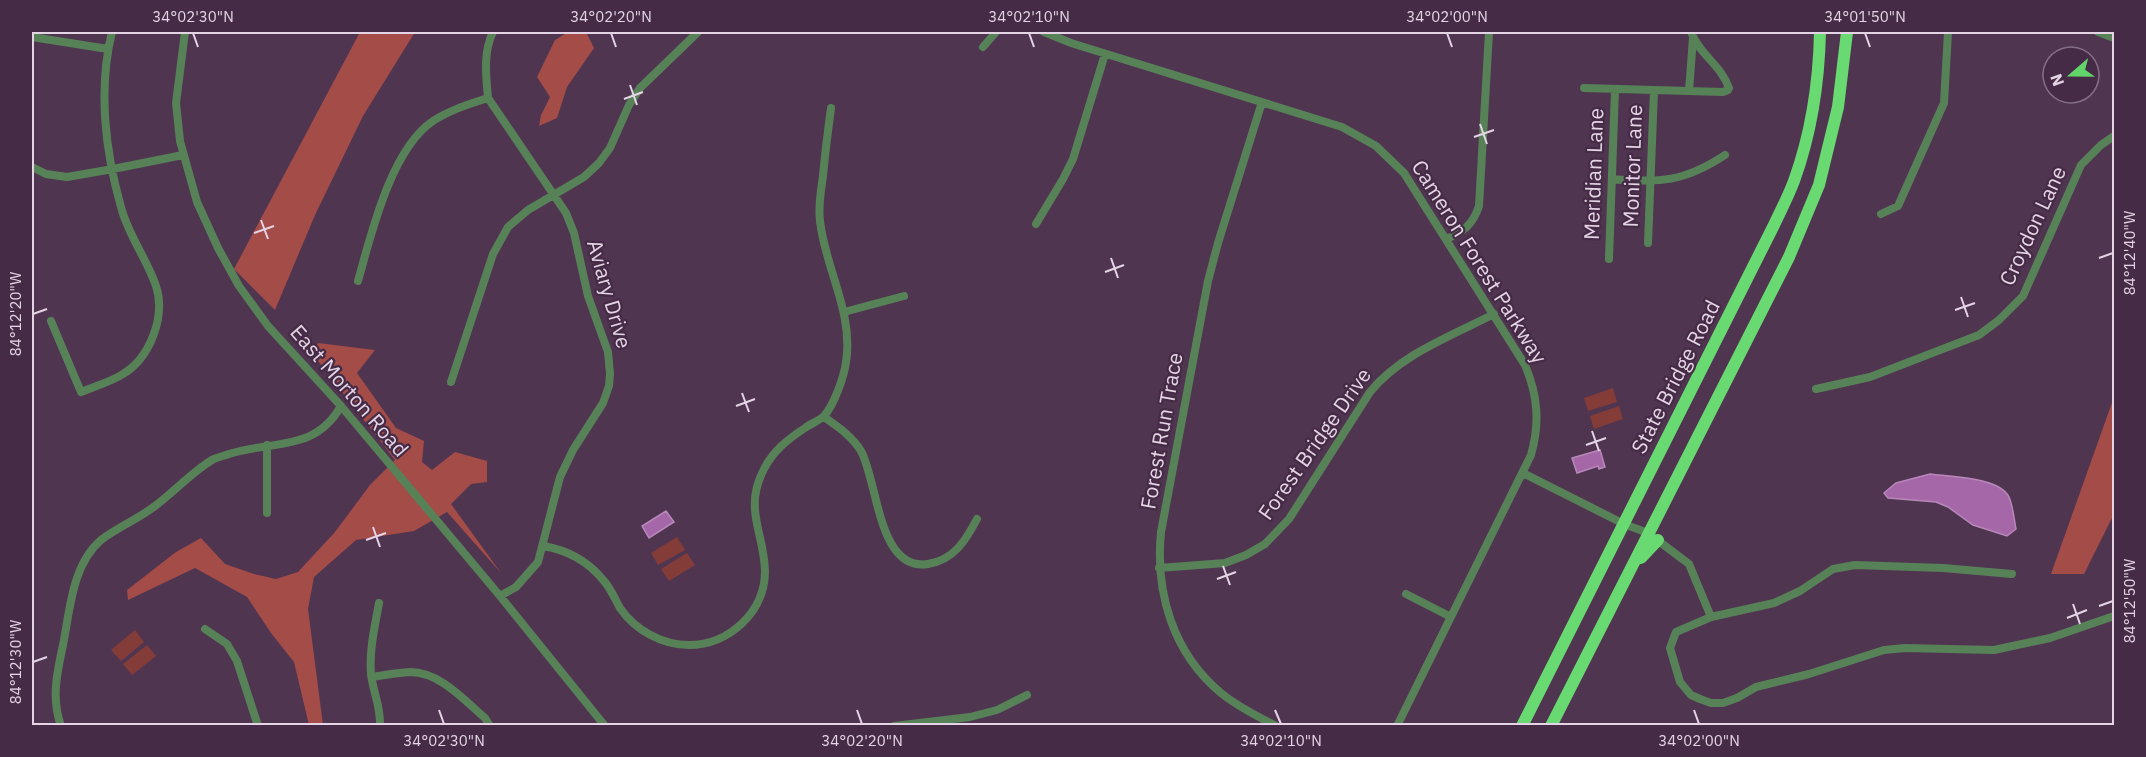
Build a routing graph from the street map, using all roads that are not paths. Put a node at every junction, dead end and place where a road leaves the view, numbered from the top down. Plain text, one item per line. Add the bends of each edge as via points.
1 (112, 32) edge
2 (185, 32) edge
3 (494, 32) edge
4 (698, 32) edge
5 (996, 32) edge
6 (1044, 32) edge
7 (1489, 32) edge
8 (1820, 32) edge
9 (1847, 32) edge
10 (1948, 32) edge
11 (2098, 32) edge
12 (1692, 35) edge
13 (32, 37) edge
14 (2115, 38) edge
15 (983, 47) dead end
16 (108, 48) junction
17 (1105, 54) junction
18 (1584, 88) dead end
19 (1615, 90) junction
20 (1654, 90) junction
21 (1689, 91) junction
22 (488, 98) junction
23 (1262, 102) junction
24 (831, 108) dead end
25 (2115, 136) edge
26 (183, 155) junction
27 (1725, 155) dead end
28 (32, 167) edge
29 (113, 170) junction
30 (1612, 179) junction
31 (1650, 182) junction
32 (555, 194) junction
33 (1881, 214) dead end
34 (1036, 224) dead end
35 (1446, 238) junction
36 (1648, 243) dead end
37 (1609, 259) dead end
38 (358, 281) dead end
39 (904, 296) dead end
40 (844, 312) junction
41 (1494, 314) junction
42 (51, 321) dead end
43 (451, 382) dead end
44 (1816, 389) dead end
45 (341, 406) junction
46 (824, 417) junction
47 (267, 445) junction
48 (1523, 473) junction
49 (267, 513) dead end
50 (977, 519) dead end
51 (1624, 524) junction
52 (1653, 536) junction
53 (543, 546) junction
54 (1159, 568) junction
55 (2012, 574) dead end
56 (1406, 594) dead end
57 (500, 596) junction
58 (379, 603) dead end
59 (2115, 616) edge
60 (1451, 617) junction
61 (1711, 617) junction
62 (205, 629) dead end
63 (372, 677) junction
64 (1027, 695) dead end
65 (1238, 706) junction
66 (1233, 716) dead end
67 (61, 726) edge
68 (258, 726) edge
69 (380, 726) edge
70 (490, 726) edge
71 (605, 726) edge
72 (894, 726) edge
73 (1276, 726) edge
74 (1397, 726) edge
75 (1522, 726) edge
76 (1551, 726) edge

1 - 16 street
2 - 26 street, East Morton Road via 176,103
3 - 22 street via 487,44
4 - 32 street via 640,88 599,164
5 - 15 street
6 - 17 street, Cameron Forest Parkway
7 - 35 street via 1479,206 1468,227
8 - 51 highway, State Bridge Road via 1813,109 1794,181
9 - 52 highway via 1838,107 1819,185 1789,257
10 - 33 street via 1944,103 1898,206
11 - 14 street
12 - 21 street
12 - 21 street via 1695,44 1727,81 1728,90
13 - 16 street
16 - 29 street via 104,113
17 - 23 street, Cameron Forest Parkway
17 - 34 street via 1073,159
18 - 19 street
19 - 20 street
19 - 30 street, Meridian Lane
20 - 21 street
20 - 31 street, Monitor Lane
22 - 32 street, Aviary Drive
22 - 38 street via 456,108 415,136 388,185
23 - 35 street, Cameron Forest Parkway via 1342,127 1376,146 1404,173
23 - 54 street, Forest Run Trace via 1208,282 1161,532
24 - 40 street via 819,217
25 - 44 street, Croydon Lane via 2081,165 2023,296 1999,320 1979,335 1870,377
26 - 29 street
26 - 45 street, East Morton Road via 197,202 239,286 268,326
27 - 31 street via 1690,174
28 - 29 street via 67,177
29 - 42 street via 121,209 160,300 150,344 122,375 81,392
30 - 31 street
30 - 37 street, Meridian Lane
31 - 36 street, Monitor Lane
32 - 43 street via 519,216 499,240
32 - 53 street, Aviary Drive via 574,233 588,296 608,352 610,374 603,403 560,477
35 - 41 street, Cameron Forest Parkway
39 - 40 street
40 - 46 street via 846,362
41 - 48 street, Cameron Forest Parkway via 1525,365 1536,397 1536,436
41 - 54 street, Forest Bridge Drive via 1403,361 1382,377 1289,519 1265,544 1225,563
45 - 47 street via 328,424 312,436
45 - 57 street, East Morton Road
46 - 50 street via 849,435 861,451 890,544 898,554 921,565 945,560 967,538
46 - 53 street via 774,453 758,482 754,500 765,571 761,593 745,621 720,639 687,645 650,635 627,617 605,581 590,566 568,552
47 - 49 street
47 - 67 street via 213,460 153,508 100,541 91,552 76,579 55,685 55,710
48 - 51 street
48 - 60 street, Cameron Forest Parkway
51 - 52 street
51 - 75 highway, State Bridge Road
52 - 61 street via 1689,564
52 - 76 highway
53 - 57 street, Aviary Drive via 538,562 516,587
54 - 65 street, Forest Run Trace via 1165,607 1181,645 1206,679
55 - 61 street via 1855,565 1833,569 1774,603
56 - 60 street
57 - 71 street, East Morton Road
58 - 63 street via 371,645
59 - 61 street via 2050,638 1994,650 1884,650 1756,687 1724,703 1700,699 1684,688 1670,648 1676,632
60 - 74 street, Cameron Forest Parkway
62 - 68 street via 227,645 237,661
63 - 69 street
63 - 70 street via 411,672 437,679
64 - 72 street via 997,710 970,717
65 - 66 street
65 - 73 street, Forest Run Trace

